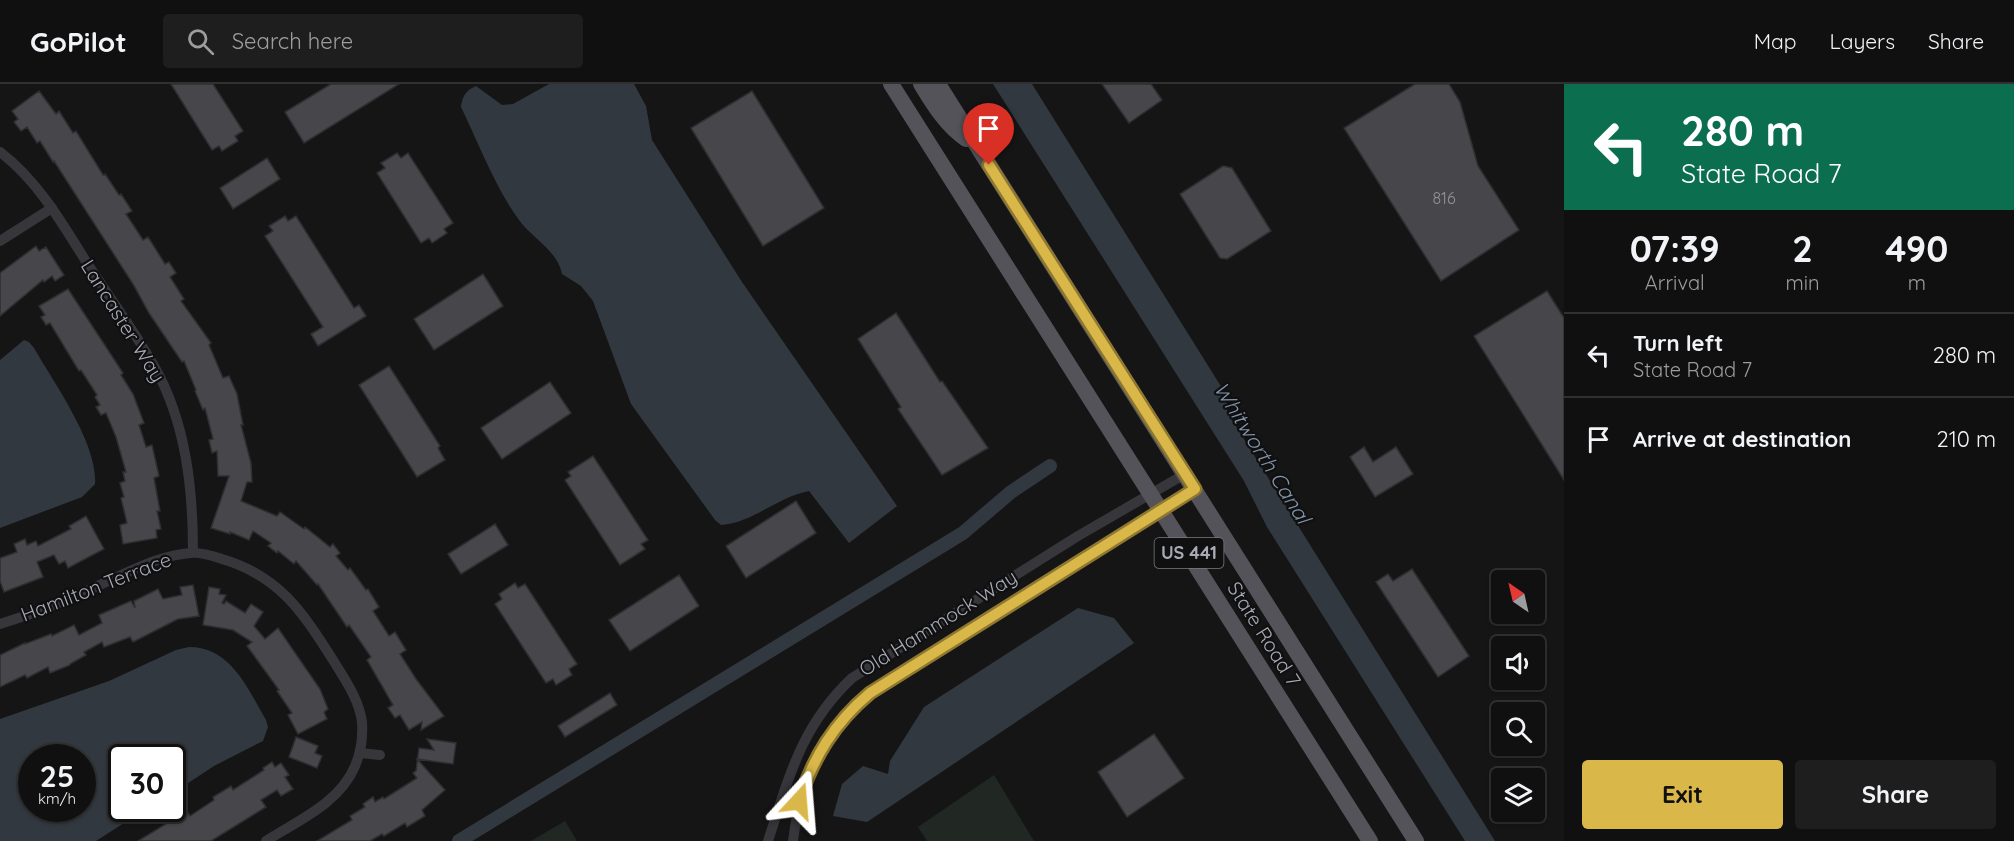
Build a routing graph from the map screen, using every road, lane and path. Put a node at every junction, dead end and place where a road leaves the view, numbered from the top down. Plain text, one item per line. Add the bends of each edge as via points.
1 (891, 84) edge
2 (921, 84) edge
3 (938, 84) edge
4 (977, 146) junction
5 (0, 152) edge
6 (52, 208) junction
7 (0, 241) edge
8 (1185, 474) junction
9 (1195, 489) junction
10 (1151, 494) junction
11 (1162, 510) junction
12 (193, 552) junction
13 (0, 624) edge
14 (360, 753) junction
15 (380, 755) dead end
16 (1370, 838) edge
17 (266, 841) edge
18 (768, 841) edge
19 (794, 841) edge
20 (1416, 841) edge

1 - 10 main road, State Road 7 / US 441
2 - 4 main road via 939,112 959,134
3 - 4 main road, State Road 7 / US 441
4 - 8 main road, State Road 7 / US 441
5 - 6 street, Lancaster Way via 21,170
6 - 7 street
6 - 12 street, Lancaster Way via 155,367 168,396 189,478
8 - 9 main road, State Road 7 / US 441
8 - 10 street, Old Hammock Way
9 - 11 street, Old Hammock Way
9 - 20 main road, State Road 7 / US 441
10 - 11 main road, State Road 7 / US 441
10 - 18 street, Old Hammock Way via 852,678 828,703 807,734
11 - 16 main road, State Road 7 / US 441
11 - 19 street, Old Hammock Way via 887,681 858,703 830,735 811,767 799,801
12 - 13 street, Hamilton Terrace via 148,563
12 - 14 street via 250,570 298,606 355,697 362,720
14 - 15 street
14 - 17 street via 335,795

